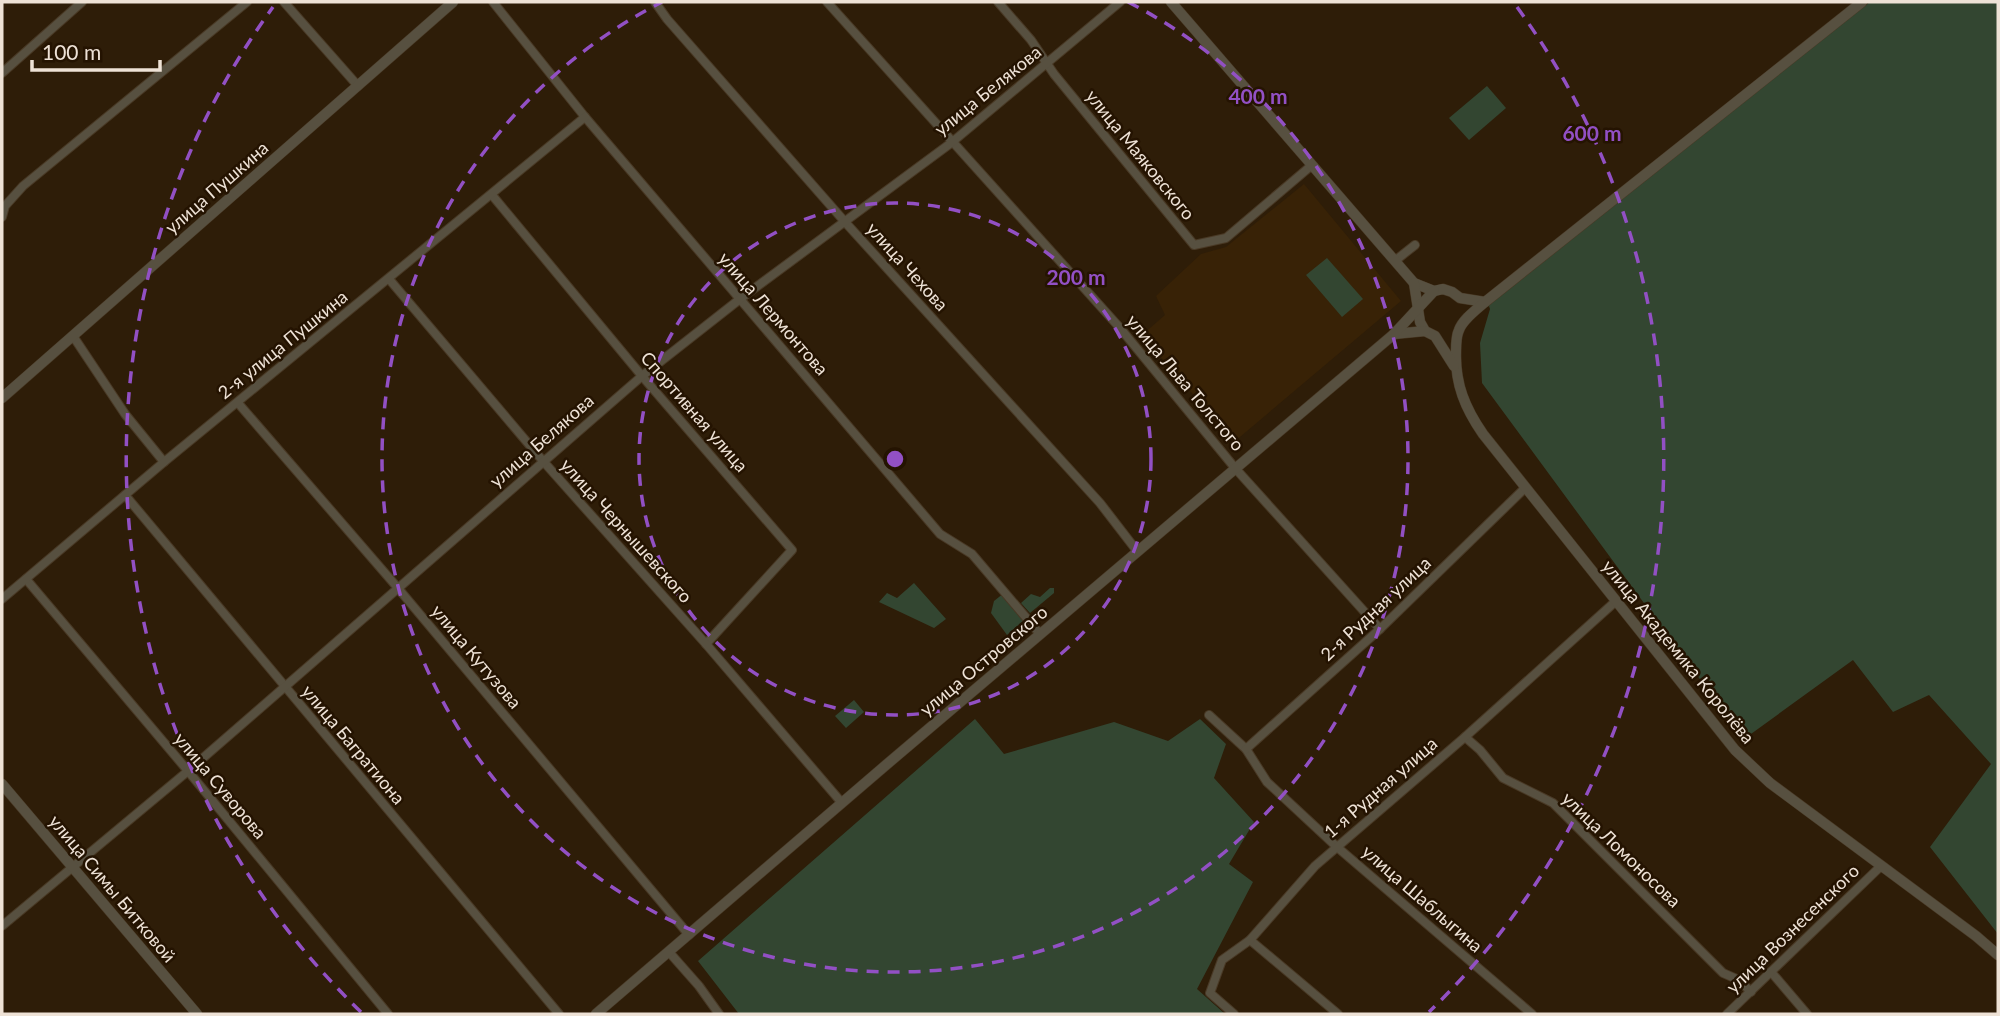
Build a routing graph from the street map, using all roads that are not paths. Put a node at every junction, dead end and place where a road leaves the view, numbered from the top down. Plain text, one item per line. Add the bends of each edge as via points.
1 (82, 2) edge
2 (247, 2) edge
3 (285, 2) edge
4 (453, 2) edge
5 (493, 2) edge
6 (655, 2) edge
7 (827, 2) edge
8 (998, 2) edge
9 (1120, 2) edge
10 (1171, 2) edge
11 (1862, 2) edge
12 (1048, 64) junction
13 (2, 73) edge
14 (358, 86) junction
15 (585, 117) junction
16 (951, 142) junction
17 (1312, 165) junction
18 (492, 195) junction
19 (2, 216) edge
20 (845, 222) junction
21 (1415, 245) dead end
22 (1396, 260) junction
23 (389, 279) junction
24 (1414, 283) junction
25 (1434, 291) junction
26 (1460, 298) junction
27 (740, 299) junction
28 (1485, 302) junction
29 (1419, 308) junction
30 (1463, 322) junction
31 (1458, 332) junction
32 (1394, 334) junction
33 (1430, 334) junction
34 (73, 336) junction
35 (1456, 370) junction
36 (642, 376) junction
37 (2, 398) edge
38 (238, 402) junction
39 (543, 461) junction
40 (164, 462) junction
41 (1235, 468) junction
42 (1525, 488) junction
43 (125, 495) junction
44 (1137, 551) junction
45 (26, 579) junction
46 (397, 587) junction
47 (2, 599) edge
48 (1616, 601) junction
49 (1380, 629) junction
50 (1040, 634) junction
51 (706, 645) junction
52 (283, 686) junction
53 (1209, 715) dead end
54 (1465, 737) junction
55 (1246, 749) junction
56 (188, 771) junction
57 (2, 784) edge
58 (842, 803) junction
59 (1337, 847) junction
60 (1881, 866) junction
61 (74, 868) junction
62 (2, 926) edge
63 (689, 935) junction
64 (1250, 940) junction
65 (669, 952) junction
66 (1998, 956) edge
67 (1772, 973) junction
68 (1751, 992) junction
69 (197, 1014) edge
70 (388, 1014) edge
71 (558, 1014) edge
72 (596, 1014) edge
73 (719, 1014) edge
74 (1234, 1014) edge
75 (1338, 1014) edge
76 (1532, 1014) edge
77 (1727, 1014) edge
78 (1807, 1014) edge

1 - 13 street
2 - 19 street via 23,186
3 - 14 street
4 - 14 street, улица Пушкина
5 - 15 street, улица Лермонтова
6 - 20 street, улица Чехова
7 - 16 street, улица Льва Толстого
8 - 12 street, улица Маяковского
9 - 12 street, улица Белякова
10 - 17 street
11 - 28 street
12 - 16 street, улица Белякова
12 - 17 street, улица Маяковского via 1194,245 1226,238
14 - 34 street, улица Пушкина
15 - 18 street, 2-я улица Пушкина
15 - 27 street, улица Лермонтова
16 - 20 street, улица Белякова
16 - 41 street, улица Льва Толстого via 1120,328
17 - 22 street
18 - 23 street, 2-я улица Пушкина
18 - 36 street, Спортивная улица
20 - 27 street, улица Белякова
20 - 44 street, улица Чехова via 1100,503
21 - 22 street
22 - 24 street
23 - 38 street, 2-я улица Пушкина
23 - 39 street, улица Чернышевского
24 - 25 street
24 - 29 street
25 - 26 street via 1443,289
25 - 29 street
26 - 28 street
26 - 30 street
27 - 36 street, улица Белякова
27 - 50 street, улица Лермонтова via 940,534 972,554
28 - 30 street
29 - 32 street, улица Островского
29 - 33 street via 1420,322
30 - 31 street
31 - 33 street via 1443,337
31 - 35 street
32 - 33 street
32 - 41 street, улица Островского
33 - 35 street
34 - 37 street, улица Пушкина
34 - 40 street via 125,414
35 - 42 street, улица Академика Королёва via 1469,414
36 - 39 street, улица Белякова
36 - 51 street, Спортивная улица via 792,550
38 - 40 street, 2-я улица Пушкина
38 - 46 street, улица Кутузова
39 - 46 street, улица Белякова
39 - 51 street, улица Чернышевского
40 - 43 street, 2-я улица Пушкина
41 - 44 street, улица Островского
41 - 49 street, улица Льва Толстого
42 - 48 street, улица Академика Королёва
42 - 49 street, 2-я Рудная улица
43 - 45 street, 2-я улица Пушкина
43 - 52 street, улица Багратиона
44 - 50 street, улица Островского
45 - 47 street, 2-я улица Пушкина
45 - 56 street, улица Суворова
46 - 52 street, улица Белякова
46 - 63 street, улица Кутузова
48 - 54 street, 1-я Рудная улица
48 - 60 street, улица Академика Королёва via 1742,757
49 - 55 street, 2-я Рудная улица
50 - 58 street, улица Островского
51 - 58 street, улица Чернышевского
52 - 56 street, улица Белякова
52 - 71 street, улица Багратиона
53 - 55 street, улица Шаблыгина
54 - 59 street, 1-я Рудная улица
54 - 68 street, улица Ломоносова via 1503,778 1553,803 1723,972
55 - 59 street, улица Шаблыгина via 1267,782
56 - 61 street, улица Белякова
56 - 70 street, улица Суворова
57 - 61 street, улица Симы Битковой
58 - 63 street, улица Островского
59 - 64 street, 1-я Рудная улица
59 - 76 street, улица Шаблыгина
60 - 66 street, улица Академика Королёва
60 - 67 street, улица Вознесенского
61 - 62 street, улица Белякова
61 - 69 street, улица Симы Битковой
63 - 65 street, улица Островского
64 - 74 street, 1-я Рудная улица via 1222,960 1210,993
64 - 75 street
65 - 72 street, улица Островского
65 - 73 street
67 - 68 street, улица Вознесенского
67 - 78 street
68 - 77 street, улица Вознесенского

